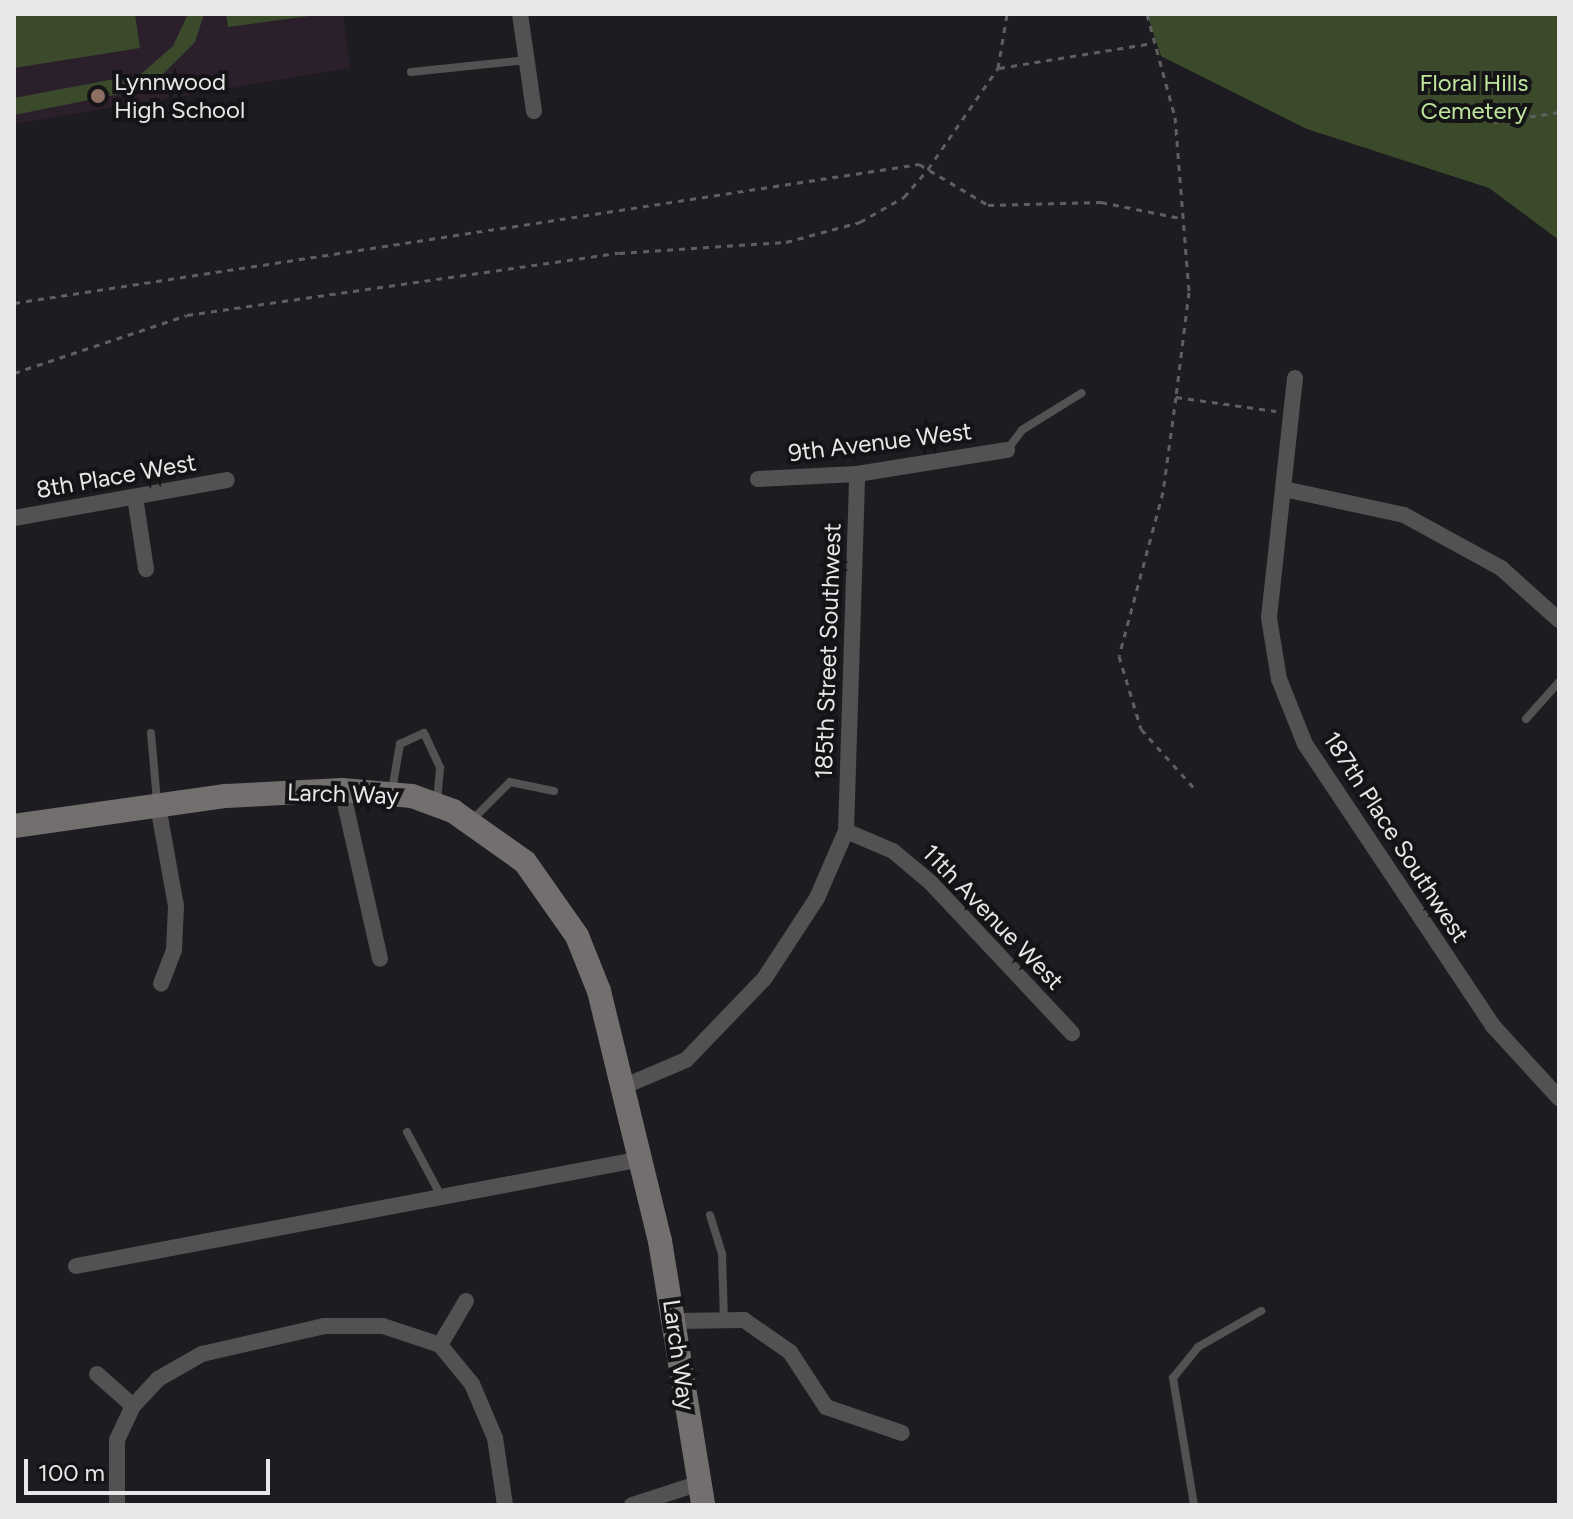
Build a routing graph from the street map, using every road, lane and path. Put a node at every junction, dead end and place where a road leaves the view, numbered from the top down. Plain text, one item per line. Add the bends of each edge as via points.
1 (520, 14) edge
2 (1007, 14) edge
3 (1147, 14) edge
4 (1153, 43) junction
5 (527, 60) junction
6 (998, 68) junction
7 (411, 72) dead end
8 (534, 111) dead end
9 (1559, 112) edge
10 (1494, 122) dead end
11 (928, 169) junction
12 (1180, 218) dead end
13 (14, 303) edge
14 (14, 373) edge
15 (1295, 378) dead end
16 (1082, 393) dead end
17 (1176, 397) junction
18 (1292, 413) junction
19 (1007, 450) joint
20 (857, 474) junction
21 (758, 479) dead end
22 (227, 480) dead end
23 (1284, 489) junction
24 (135, 497) junction
25 (14, 518) edge
26 (146, 569) dead end
27 (1559, 620) edge
28 (1559, 682) edge
29 (1526, 719) dead end
30 (151, 733) dead end
31 (342, 790) junction
32 (1196, 790) dead end
33 (554, 791) dead end
34 (392, 794) junction
35 (437, 805) junction
36 (158, 806) junction
37 (471, 822) junction
38 (14, 826) edge
39 (846, 831) junction
40 (380, 959) dead end
41 (161, 984) dead end
42 (1072, 1033) dead end
43 (620, 1088) junction
44 (1559, 1098) edge
45 (407, 1132) dead end
46 (637, 1160) junction
47 (442, 1197) junction
48 (710, 1215) dead end
49 (76, 1266) dead end
50 (466, 1301) dead end
51 (1261, 1311) dead end
52 (724, 1320) junction
53 (676, 1321) junction
54 (440, 1345) junction
55 (97, 1374) dead end
56 (133, 1406) junction
57 (902, 1433) dead end
58 (700, 1499) edge
59 (117, 1505) edge
60 (505, 1505) edge
61 (632, 1505) edge
62 (1194, 1505) edge

1 - 5 street
2 - 6 path
3 - 4 path via 1157,34
4 - 6 path
4 - 17 path via 1175,117 1189,292
5 - 7 lane
5 - 8 street
6 - 11 path
9 - 10 path
11 - 12 path via 988,205 1101,202
11 - 13 path
11 - 14 path via 904,197 860,222 786,242 619,253 187,315
15 - 18 street, 187th Place Southwest
16 - 19 lane via 1022,430
17 - 18 path
17 - 32 path via 1163,492 1119,656 1141,729
18 - 23 street, 187th Place Southwest
19 - 20 street, 9th Avenue West
20 - 21 street, 9th Avenue West
20 - 39 street, 185th Street Southwest
22 - 24 street, 8th Place West
23 - 27 street via 1404,515 1501,568
23 - 44 street, 187th Place Southwest via 1269,618 1279,679 1305,744 1493,1026
24 - 25 street, 8th Place West
24 - 26 street
28 - 29 lane
30 - 36 lane
31 - 34 main road, Larch Way
31 - 36 main road, Larch Way
31 - 40 street
33 - 37 lane via 510,782
34 - 35 main road, Larch Way
34 - 35 lane via 400,744 424,733 440,768
35 - 37 main road, Larch Way
36 - 38 main road, Larch Way
36 - 41 street via 176,906 174,950
37 - 43 main road, Larch Way via 525,862 577,936 599,991
39 - 42 street, 11th Avenue West via 893,851 931,883
39 - 43 street via 817,898 764,979 686,1060
43 - 46 main road, Larch Way
45 - 47 lane
46 - 47 street
46 - 53 main road, Larch Way
47 - 49 street
48 - 52 lane via 722,1254
50 - 54 street
51 - 62 lane via 1198,1347 1173,1378
52 - 53 street
52 - 57 street via 744,1320 790,1352 826,1407
53 - 58 main road, Larch Way
54 - 56 street via 383,1326 324,1326 252,1338 158,1379
54 - 60 street via 472,1384 495,1438
55 - 56 street
56 - 59 street via 117,1440
58 - 61 street

